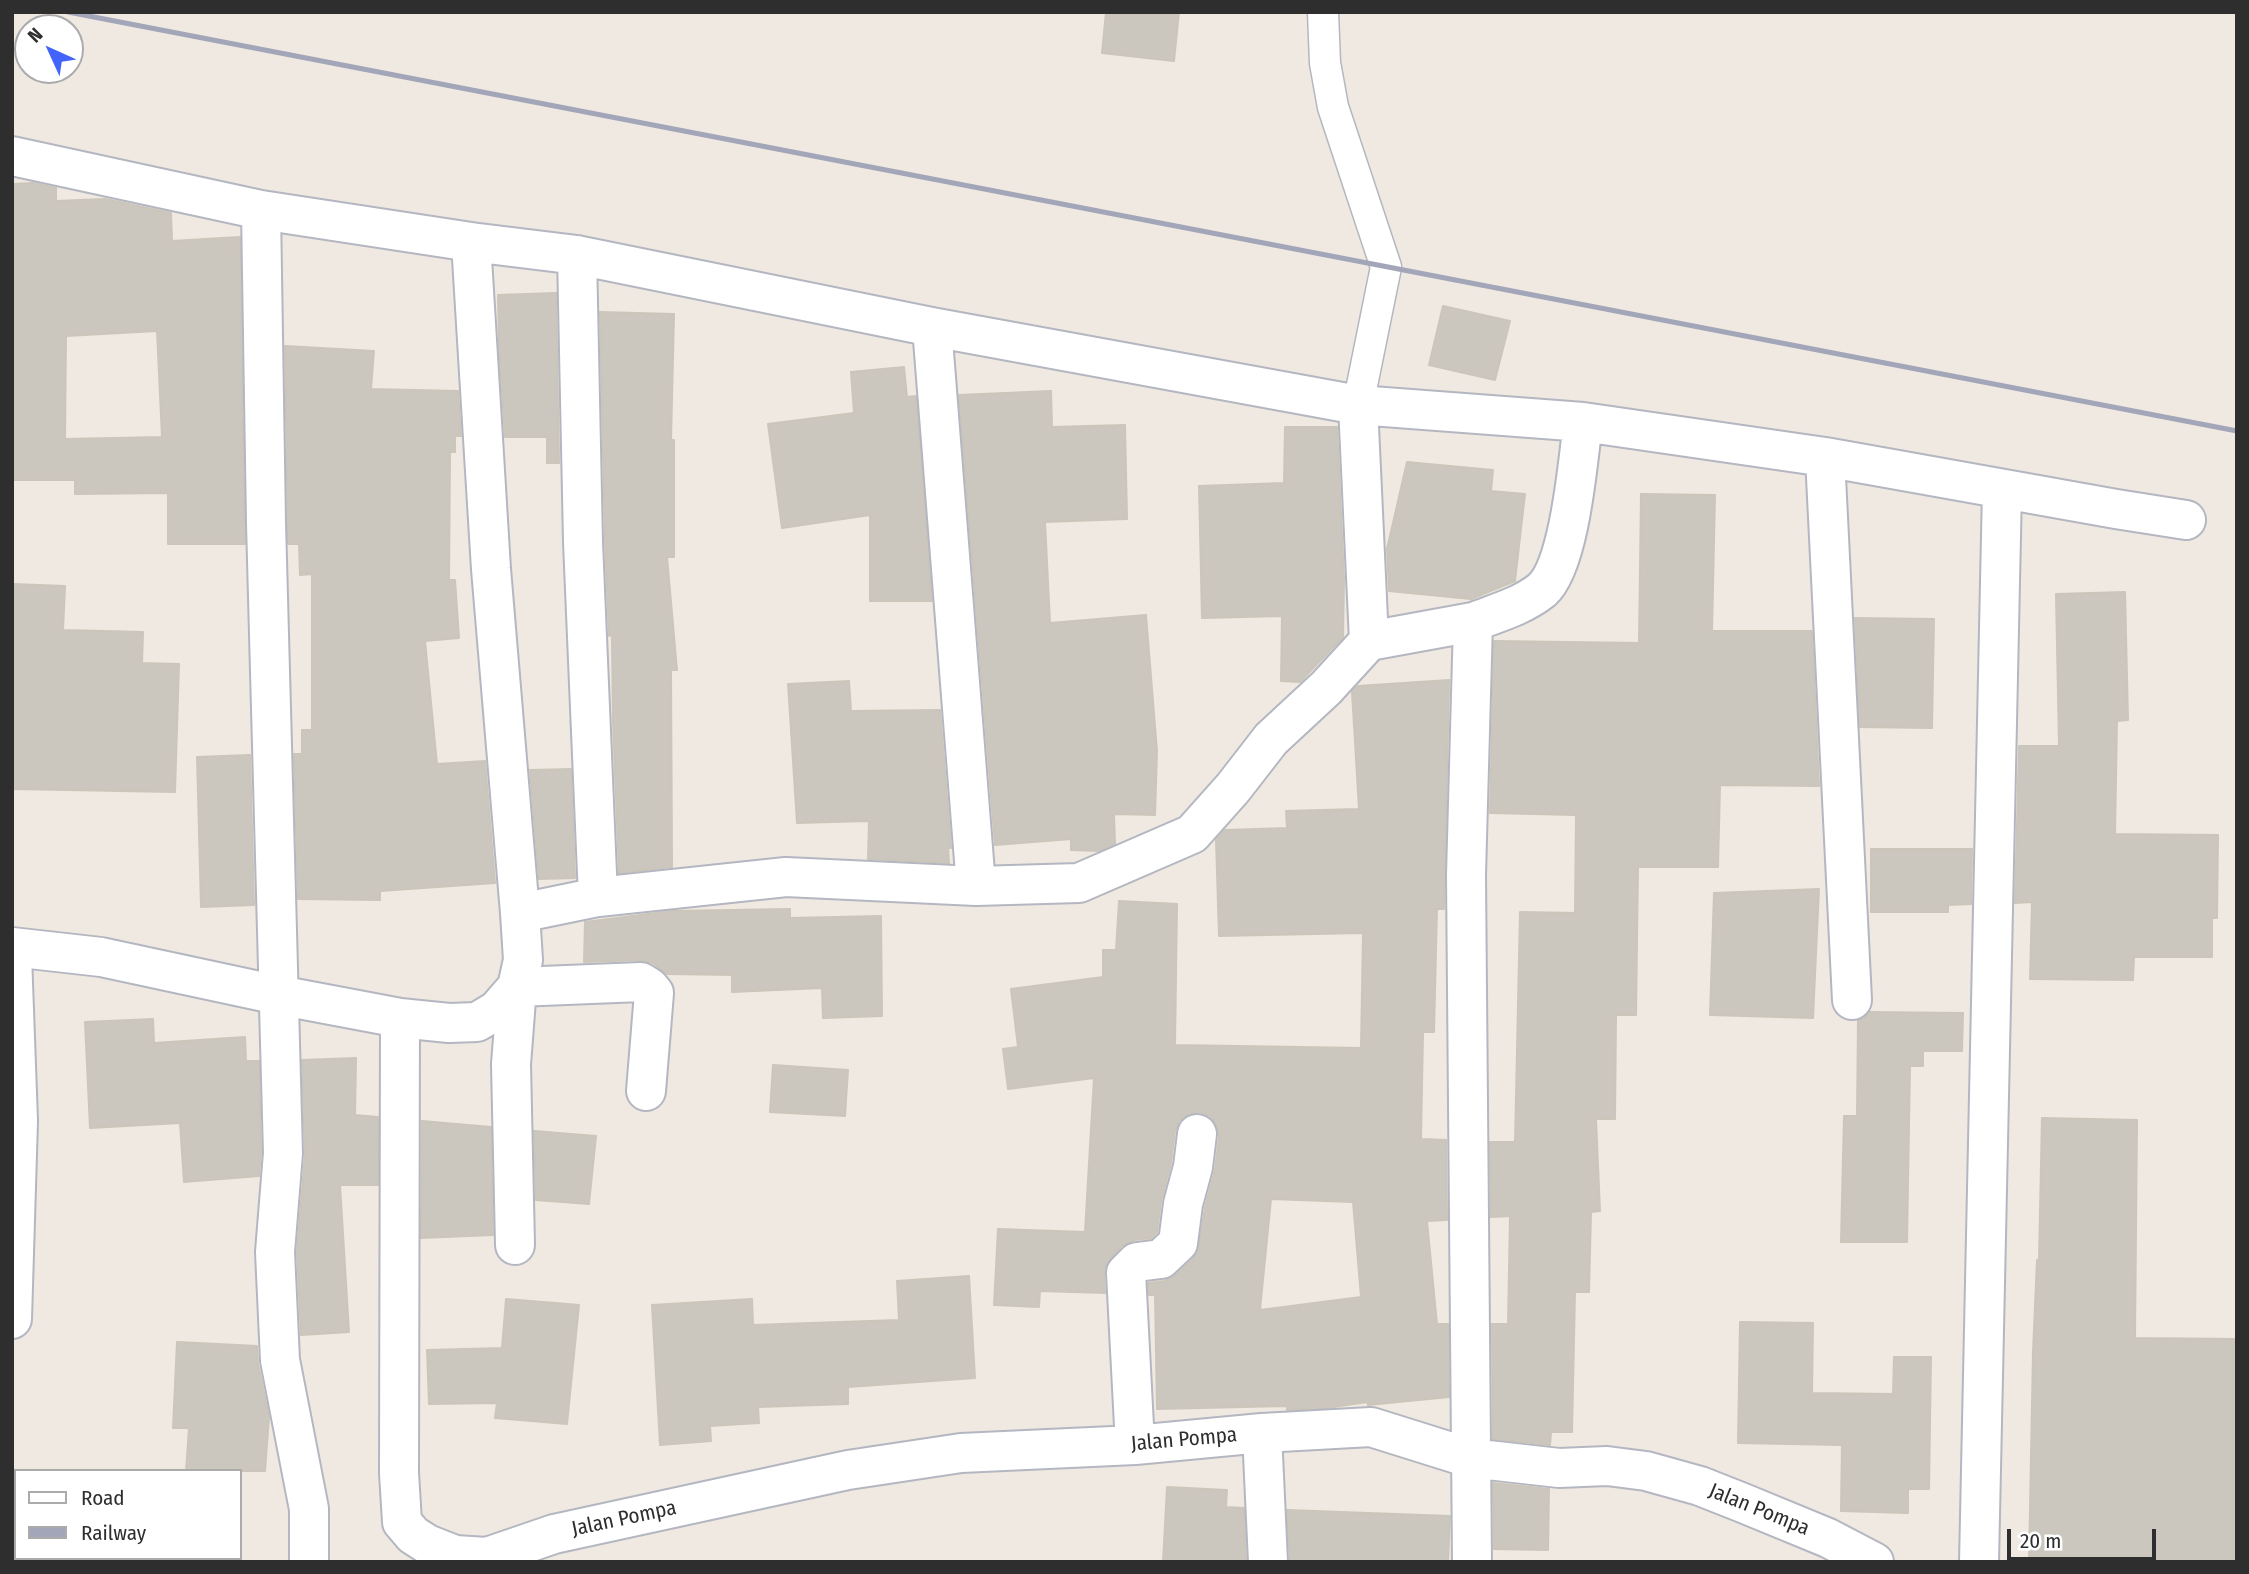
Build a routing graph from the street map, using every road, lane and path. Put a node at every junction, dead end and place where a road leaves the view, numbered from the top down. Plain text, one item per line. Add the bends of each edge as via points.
1 (1323, 12) edge
2 (12, 156) edge
3 (261, 210) junction
4 (471, 242) junction
5 (577, 255) junction
6 (932, 327) junction
7 (1358, 405) junction
8 (1583, 422) junction
9 (1825, 457) junction
10 (2002, 488) junction
11 (2186, 520) dead end
12 (1473, 622) junction
13 (1369, 641) junction
14 (976, 886) junction
15 (598, 897) junction
16 (520, 913) junction
17 (12, 947) edge
18 (12, 955) edge
19 (517, 987) junction
20 (278, 995) junction
21 (1852, 1000) dead end
22 (400, 1018) junction
23 (646, 1091) dead end
24 (1197, 1134) dead end
25 (515, 1245) dead end
26 (12, 1319) edge
27 (1262, 1433) junction
28 (1135, 1445) junction
29 (1470, 1458) junction
30 (487, 1559) edge
31 (309, 1562) edge
32 (1268, 1562) edge
33 (1472, 1562) edge
34 (1874, 1562) edge
35 (1979, 1562) edge

1 - 7 lane via 1333,107 1386,267
2 - 3 street
3 - 4 street
3 - 20 street
4 - 5 street
4 - 16 street via 491,569
5 - 6 street
5 - 15 street
6 - 7 street
6 - 14 street
7 - 8 street
7 - 13 street
8 - 9 street
8 - 12 street via 1558,564 1545,587 1523,603
9 - 10 street
9 - 21 street
10 - 11 street
10 - 35 street
12 - 13 street
12 - 29 street via 1466,875
13 - 14 street via 1271,738 1192,834 1079,883
14 - 15 street via 786,877
15 - 16 street
16 - 19 street via 523,960
17 - 20 street via 101,957
18 - 26 street via 18,1121
19 - 22 street via 497,1010 477,1022
19 - 23 street via 641,982 649,987 654,993
19 - 25 street via 511,1064
20 - 22 street
20 - 31 street via 282,1153 275,1252 280,1360 309,1509
22 - 30 street via 402,1521 427,1544 455,1555
24 - 28 street via 1178,1243 1161,1259 1137,1262 1126,1273
27 - 28 street, Jalan Pompa
27 - 29 street, Jalan Pompa via 1371,1427
27 - 32 street
28 - 30 street, Jalan Pompa via 961,1453 848,1470 554,1534
29 - 33 street
29 - 34 street, Jalan Pompa via 1646,1471 1744,1503

